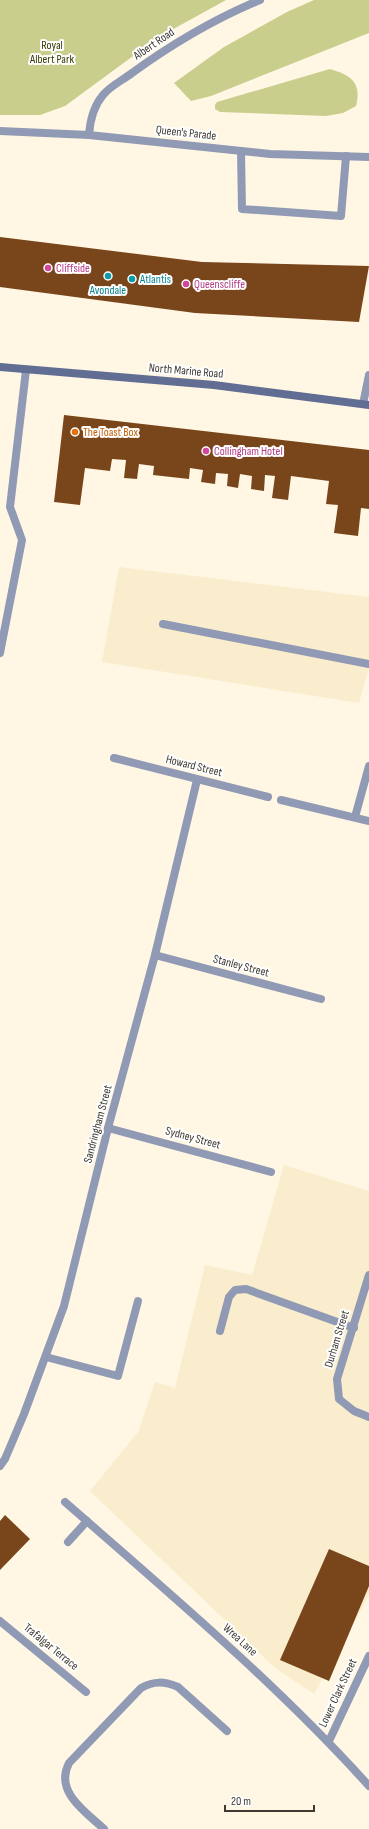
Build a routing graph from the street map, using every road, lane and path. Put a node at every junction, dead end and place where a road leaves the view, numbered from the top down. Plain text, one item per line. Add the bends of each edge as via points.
1 (260, 0) edge
2 (0, 131) edge
3 (89, 135) junction
4 (241, 151) junction
5 (346, 156) junction
6 (369, 157) edge
7 (0, 367) edge
8 (26, 370) junction
9 (369, 375) edge
10 (366, 405) edge
11 (164, 624) dead end
12 (0, 653) edge
13 (369, 664) edge
14 (114, 758) dead end
15 (369, 766) edge
16 (197, 780) junction
17 (268, 797) dead end
18 (281, 800) dead end
19 (355, 817) junction
20 (369, 821) edge
21 (155, 955) junction
22 (321, 999) dead end
23 (108, 1128) junction
24 (271, 1172) dead end
25 (369, 1275) edge
26 (138, 1301) dead end
27 (354, 1328) junction
28 (220, 1331) dead end
29 (46, 1357) junction
30 (369, 1417) edge
31 (0, 1466) edge
32 (65, 1502) dead end
33 (87, 1521) junction
34 (68, 1542) dead end
35 (0, 1621) edge
36 (369, 1656) edge
37 (86, 1692) dead end
38 (227, 1731) dead end
39 (329, 1741) junction
40 (369, 1786) edge
41 (104, 1829) edge

1 - 3 street, Albert Road via 230,12 166,48 104,94 90,119
2 - 3 street, Queen's Parade
3 - 4 street, Queen's Parade
4 - 5 street, Queen's Parade
4 - 5 street via 242,208 341,216
5 - 6 street, Queen's Parade
7 - 8 main road, North Marine Road
8 - 10 main road, North Marine Road via 214,385
8 - 12 street via 10,507 22,540
9 - 10 street
11 - 13 street
14 - 16 street, Howard Street
15 - 19 street
16 - 17 street, Howard Street
16 - 21 street, Sandringham Street
18 - 19 street
19 - 20 street
21 - 22 street, Stanley Street
21 - 23 street, Sandringham Street
23 - 24 street, Sydney Street
23 - 29 street, Sandringham Street via 64,1306
25 - 27 street, Durham Street
26 - 29 street via 118,1376
27 - 28 street via 246,1289 235,1290 229,1297
27 - 30 street, Durham Street via 337,1379 339,1399 354,1411
29 - 31 street, Sandringham Street via 11,1446
32 - 33 street, Wrea Lane
33 - 34 street
33 - 39 street, Wrea Lane via 255,1670
35 - 37 street, Trafalgar Terrace
36 - 39 street, Lower Clark Street
38 - 41 street via 178,1687 158,1682 141,1688 69,1763 66,1770 66,1784 71,1798
39 - 40 street, Wrea Lane

